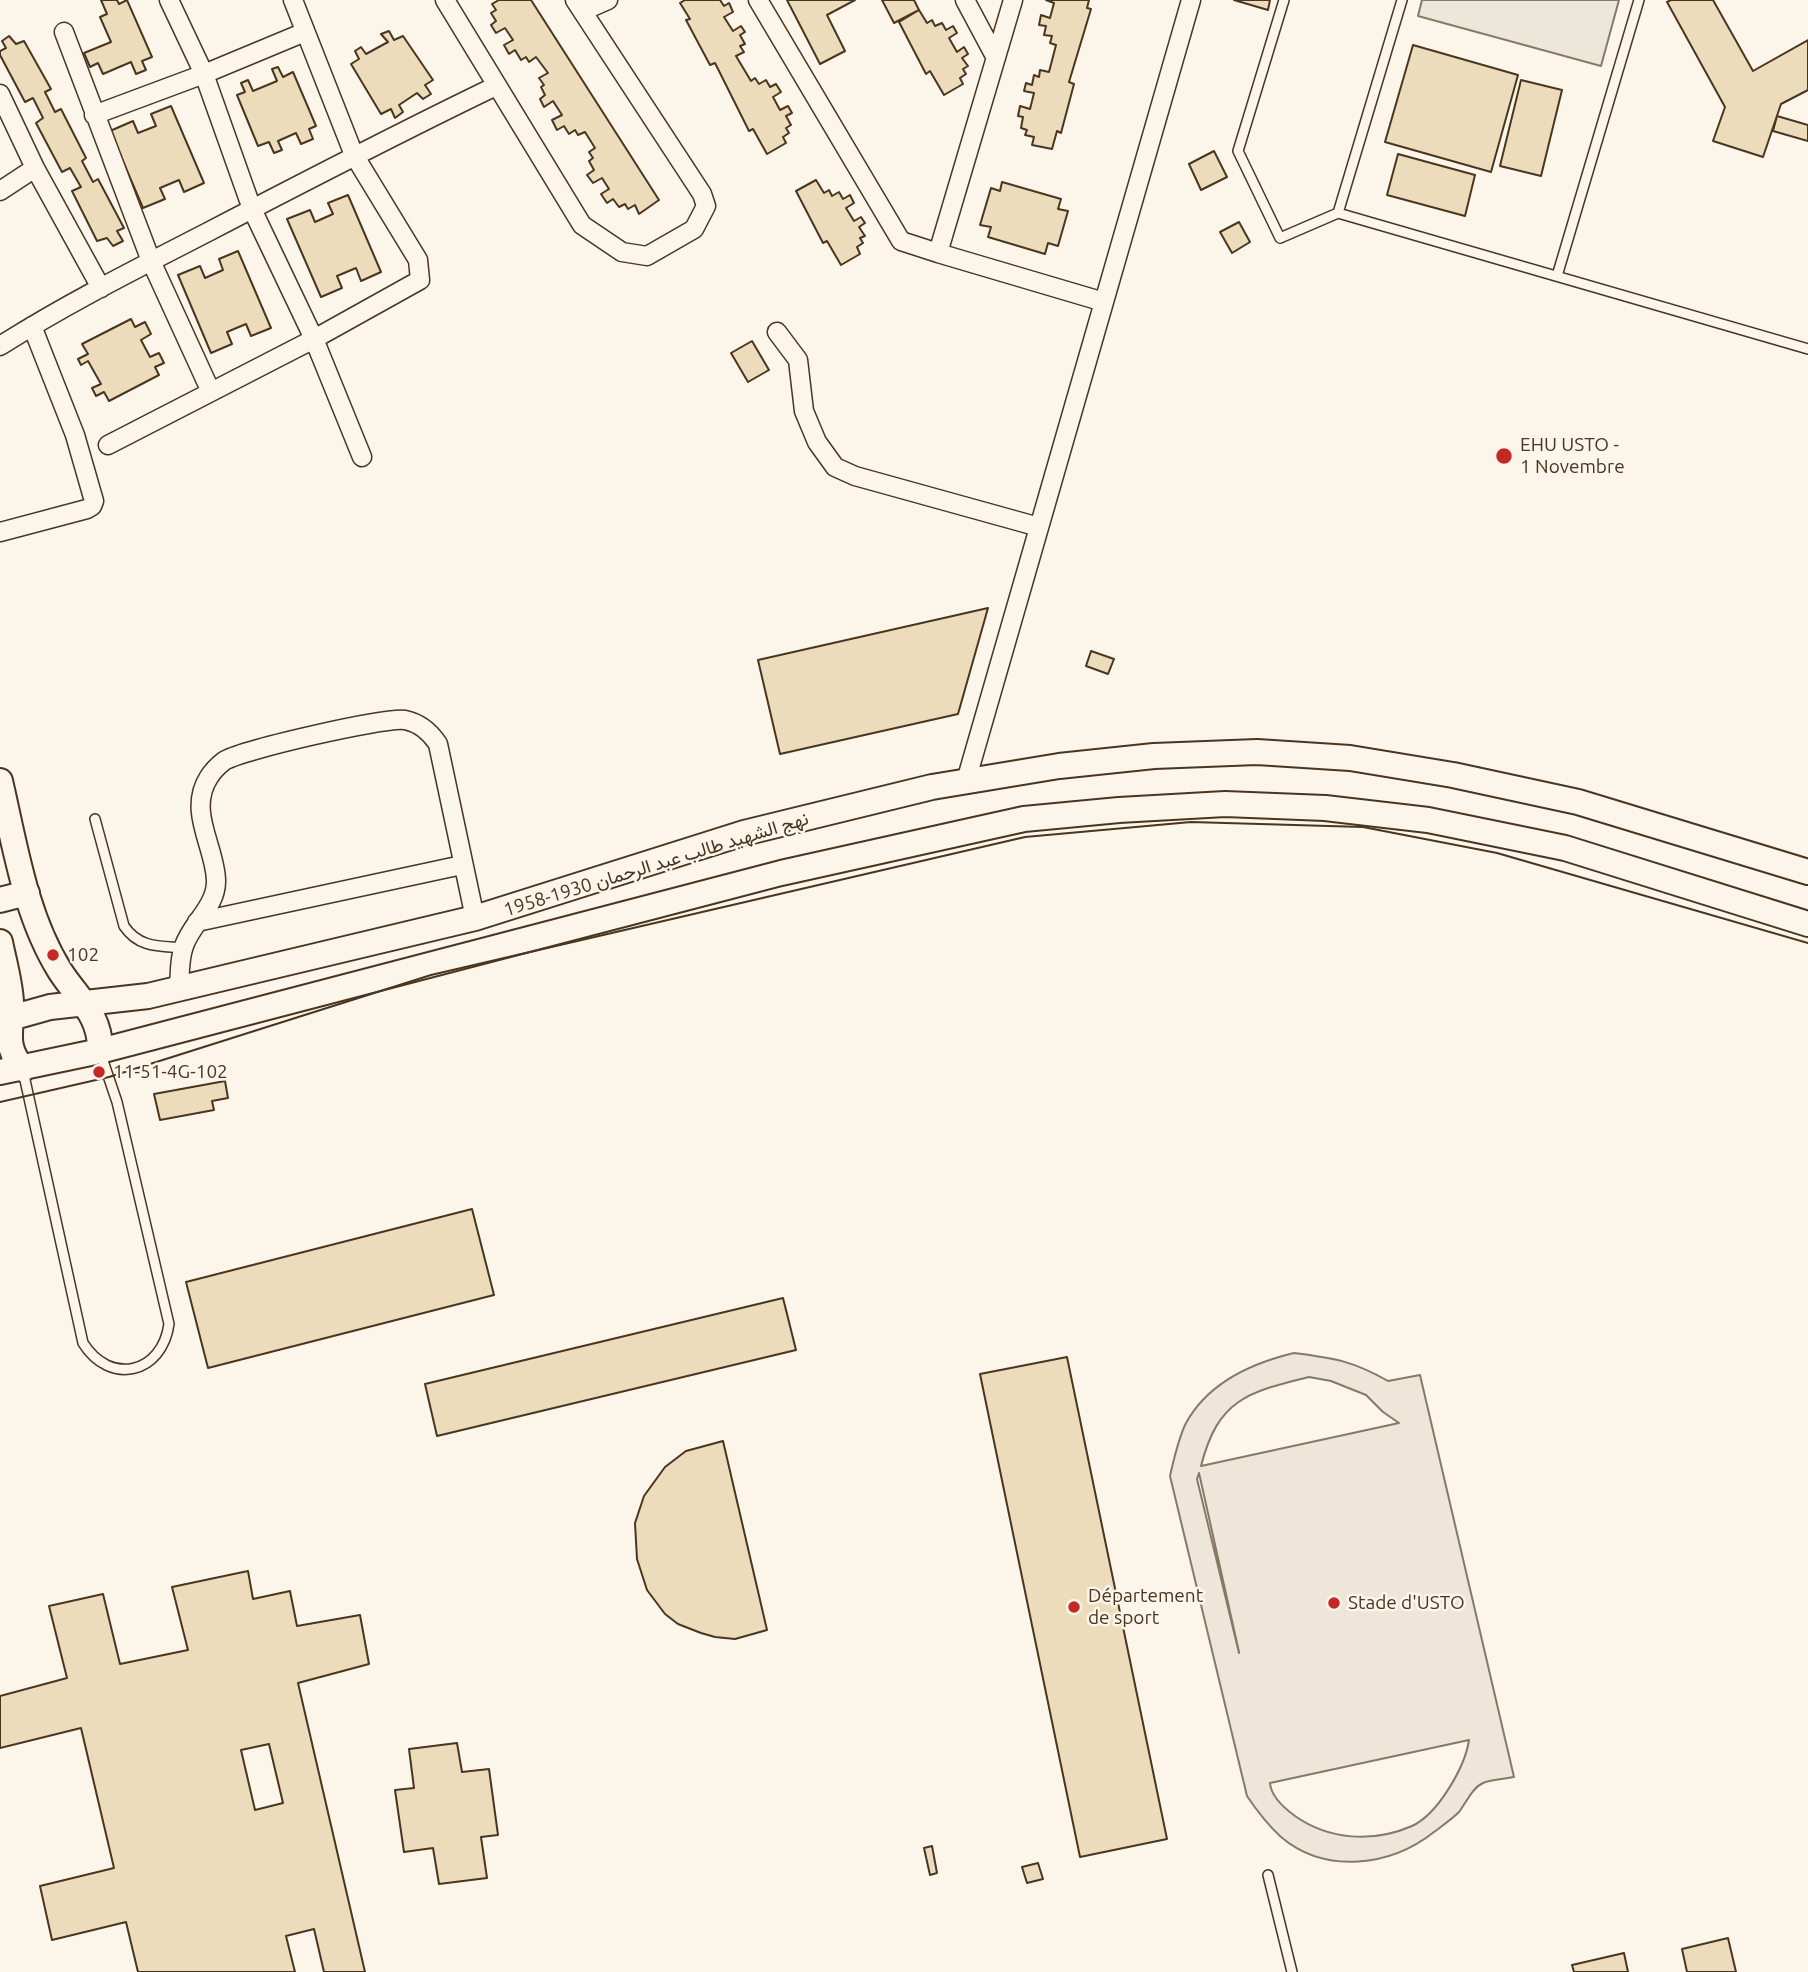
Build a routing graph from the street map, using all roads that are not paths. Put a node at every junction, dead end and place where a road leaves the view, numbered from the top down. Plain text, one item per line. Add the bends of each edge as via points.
1 (169, 0) edge
2 (293, 0) edge
3 (444, 0) edge
4 (608, 0) edge
5 (758, 0) edge
6 (965, 0) edge
7 (1013, 0) edge
8 (1191, 0) edge
9 (1284, 0) edge
10 (1402, 0) edge
11 (1639, 0) edge
12 (579, 6) edge
13 (64, 32) dead end
14 (304, 32) junction
15 (996, 58) junction
16 (204, 74) junction
17 (496, 86) junction
18 (0, 94) edge
19 (94, 115) junction
20 (354, 155) junction
21 (35, 168) junction
22 (0, 191) edge
23 (252, 209) junction
24 (1338, 213) junction
25 (938, 253) junction
26 (151, 261) junction
27 (1557, 276) junction
28 (101, 288) junction
29 (1104, 302) junction
30 (32, 326) junction
31 (777, 332) dead end
32 (314, 339) junction
33 (0, 346) edge
34 (1808, 349) edge
35 (211, 392) junction
36 (108, 445) dead end
37 (362, 457) dead end
38 (1039, 527) junction
39 (0, 533) edge
40 (0, 781) edge
41 (966, 781) junction
42 (94, 819) dead end
43 (463, 866) junction
44 (1808, 872) edge
45 (27, 892) junction
46 (0, 900) edge
47 (475, 918) junction
48 (197, 922) junction
49 (1808, 924) edge
50 (0, 942) edge
51 (183, 948) junction
52 (179, 989) junction
53 (5, 993) edge
54 (83, 1003) junction
55 (5, 1019) edge
56 (100, 1051) junction
57 (11, 1070) edge
58 (1268, 1875) dead end
59 (1292, 1972) edge

1 - 16 street
2 - 14 street
3 - 17 street
4 - 12 street
5 - 25 street via 901,241
6 - 15 street
7 - 15 street
8 - 29 street
9 - 24 lane via 1238,151 1280,238
10 - 24 lane
11 - 27 lane
12 - 17 street via 702,194 706,206 694,229 647,256 622,252 602,240 582,225
13 - 19 street
14 - 16 street
14 - 20 street
15 - 25 street
16 - 19 street
16 - 23 street
17 - 20 street
18 - 21 street
19 - 26 street
20 - 23 street
20 - 32 street via 418,260 421,280
21 - 22 street
21 - 28 street
23 - 26 street
23 - 32 street
24 - 27 lane
25 - 29 street
26 - 28 street
26 - 35 street
27 - 34 lane
28 - 30 street
29 - 38 street
30 - 33 street
30 - 39 street via 75,435 94,501 87,509
31 - 38 street via 798,360 804,411 817,442 835,467
32 - 35 street
32 - 37 street
35 - 36 street
38 - 41 street
40 - 45 main road
41 - 44 main road, نهج الشهيد طالب عبد الرحمان 1930-1958 via 1154,756 1257,752 1350,758 1578,802
41 - 47 main road, نهج الشهيد طالب عبد الرحمان 1930-1958 via 744,833
42 - 51 lane via 124,926 144,944
43 - 47 street
43 - 48 street
43 - 48 street via 442,757 430,734 395,719 347,728 245,753 223,762 209,777 200,814 216,880 215,894
45 - 46 main road
45 - 54 main road via 46,946
47 - 52 main road, نهج الشهيد طالب عبد الرحمان 1930-1958
48 - 51 street
49 - 56 main road, نهج الشهيد طالب عبد الرحمان 1930-1958 via 1565,848 1428,820 1325,808 1225,804 1119,810 1024,819 781,873
50 - 53 main road
51 - 52 street
52 - 54 main road, نهج الشهيد طالب عبد الرحمان 1930-1958
53 - 55 main road
54 - 55 main road, نهج الشهيد طالب عبد الرحمان 1930-1958
54 - 56 main road via 99,1028
55 - 57 main road
56 - 57 main road, نهج الشهيد طالب عبد الرحمان 1930-1958
56 - 57 lane via 117,1102 169,1324 162,1350 141,1367 127,1370 101,1363 83,1343
58 - 59 lane

